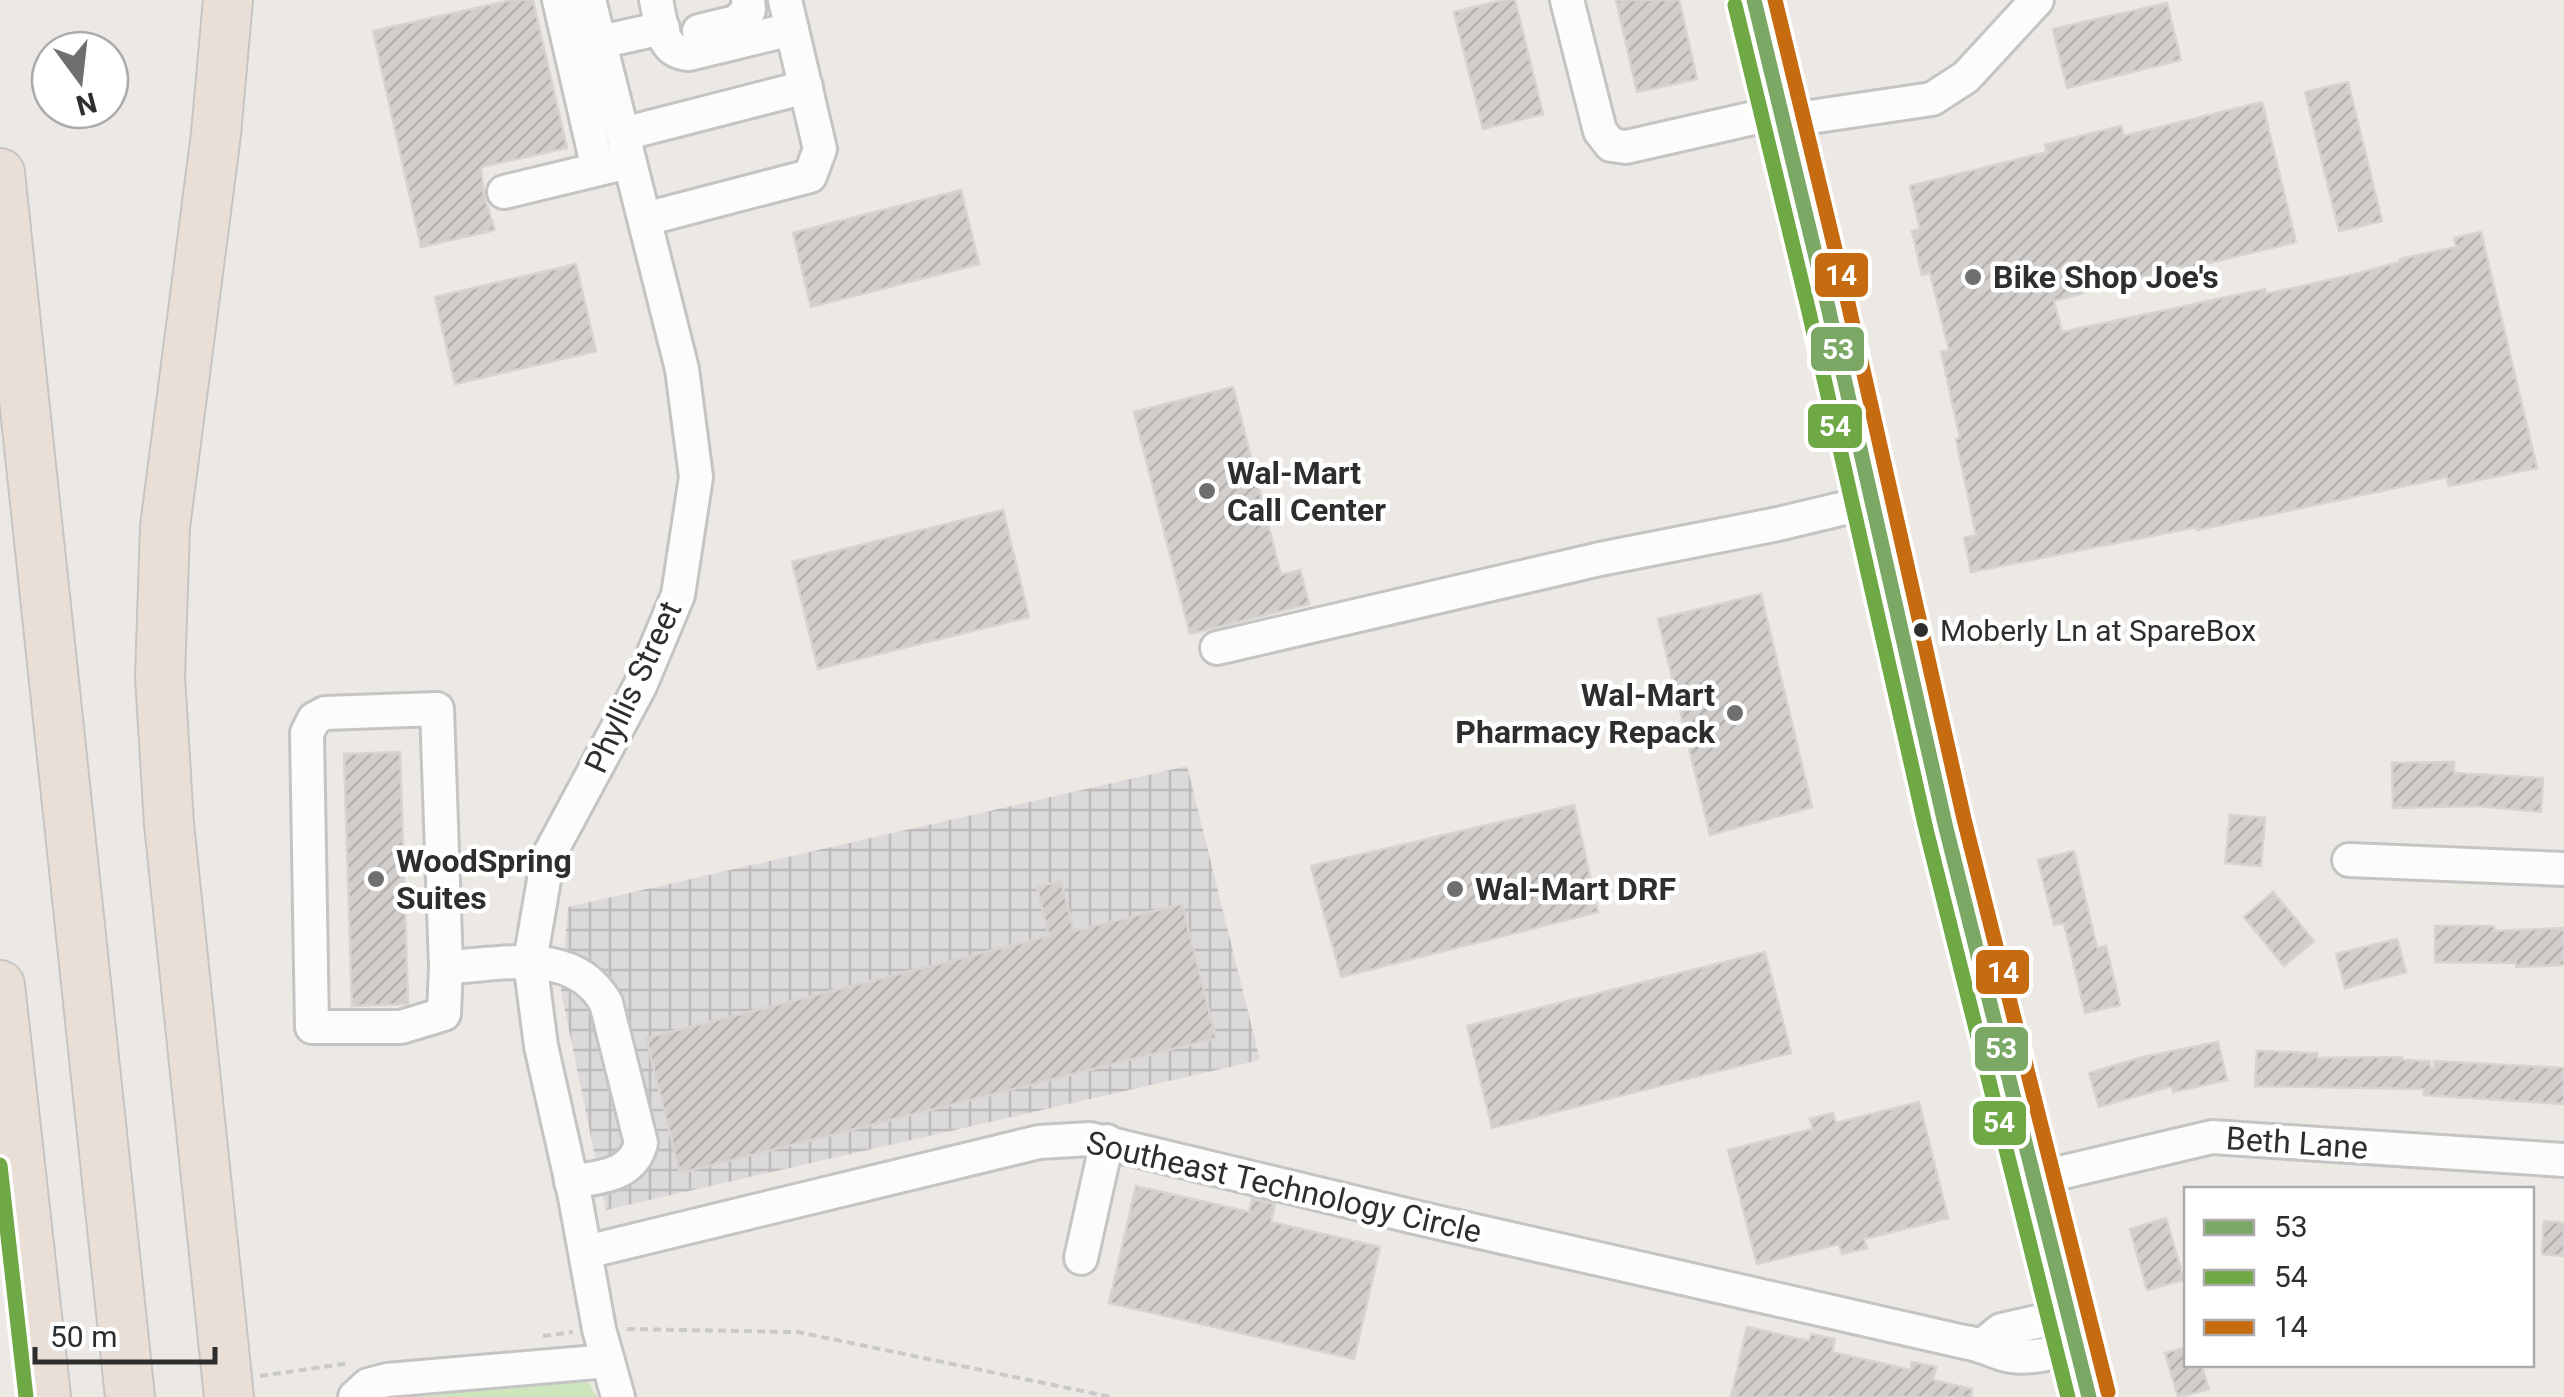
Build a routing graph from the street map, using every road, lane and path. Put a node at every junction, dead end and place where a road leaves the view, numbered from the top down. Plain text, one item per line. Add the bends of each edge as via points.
1 (228, 0) edge
2 (559, 0) edge
3 (589, 0) edge
4 (734, 0) edge
5 (748, 0) edge
6 (1567, 0) edge
7 (1754, 0) edge
8 (2036, 0) edge
9 (788, 14) edge
10 (661, 21) edge
11 (600, 42) junction
12 (806, 88) junction
13 (1784, 121) junction
14 (627, 148) junction
15 (598, 169) junction
16 (0, 173) edge
17 (504, 192) dead end
18 (644, 219) junction
19 (1870, 502) junction
20 (1217, 648) dead end
21 (2348, 860) dead end
22 (2564, 868) edge
23 (530, 961) junction
24 (446, 967) junction
25 (0, 985) edge
26 (1108, 1141) junction
27 (2564, 1160) edge
28 (2034, 1178) junction
29 (572, 1182) junction
30 (586, 1252) junction
31 (1082, 1258) dead end
32 (620, 1329) dead end
33 (2073, 1331) junction
34 (608, 1361) junction
35 (46, 1397) edge
36 (130, 1397) edge
37 (229, 1397) edge
38 (355, 1397) edge
39 (618, 1397) edge
40 (1110, 1397) edge
41 (2090, 1397) edge

1 - 37 highway via 166,528 160,677 169,824
2 - 15 street
3 - 11 street, Phyllis Street
4 - 10 street
5 - 10 street via 749,10 736,22
6 - 13 street via 1600,131 1611,145 1758,117
7 - 13 street
8 - 13 street via 1966,77 1932,98
9 - 10 street via 689,54 670,50
9 - 12 street
10 - 11 street
11 - 14 street, Phyllis Street
12 - 14 street
12 - 18 street via 820,149 810,176
13 - 19 street
14 - 15 street
14 - 18 street, Phyllis Street
15 - 17 street
16 - 36 highway
18 - 23 street, Phyllis Street via 682,369 696,477 678,595 640,686 548,857
19 - 20 street
19 - 28 street
21 - 22 street
23 - 24 street
23 - 29 street, Phyllis Street via 541,1046
23 - 29 street via 570,968 598,989 639,1124 638,1157 627,1167
24 - 24 street via 444,1014 401,1028 312,1028 306,733 325,713 437,710
25 - 35 highway
26 - 30 street, Southeast Technology Circle via 1040,1142
26 - 31 street
26 - 33 street, Southeast Technology Circle via 2014,1356
27 - 28 street, Beth Lane via 2212,1136
28 - 33 street
29 - 30 street, Phyllis Street
30 - 34 street, Phyllis Street
32 - 40 path via 798,1332
33 - 41 street
34 - 38 street via 386,1380
34 - 39 street, Phyllis Street

